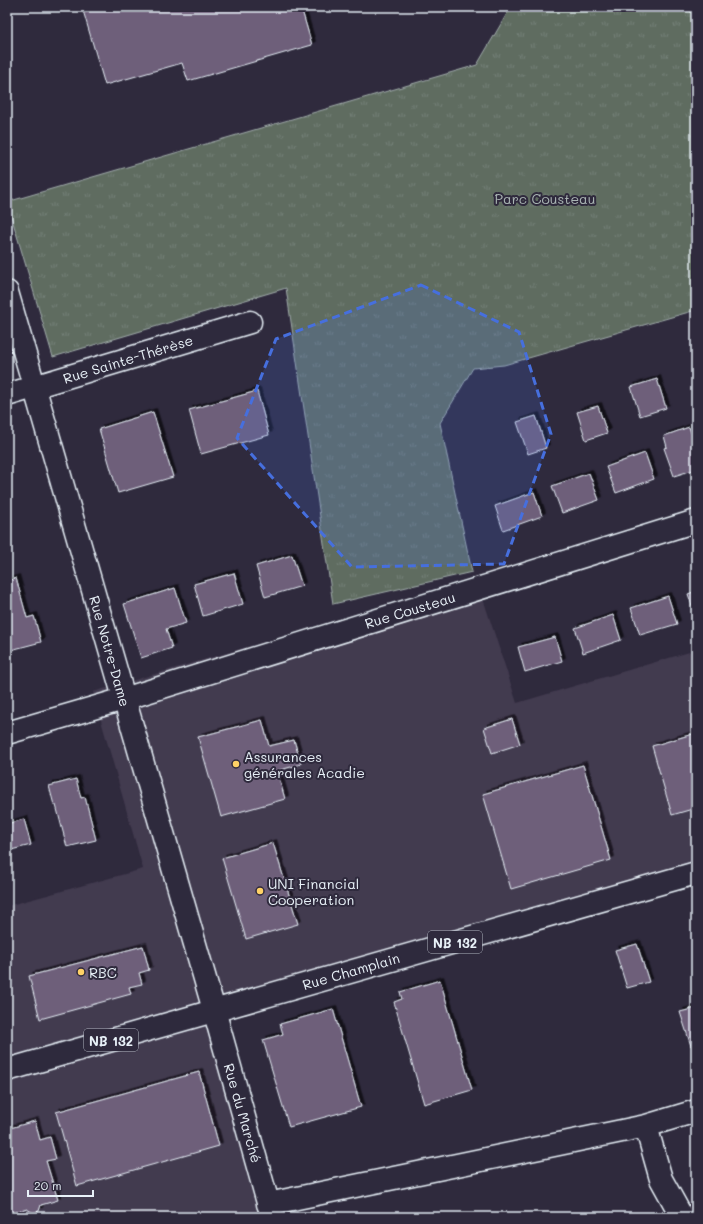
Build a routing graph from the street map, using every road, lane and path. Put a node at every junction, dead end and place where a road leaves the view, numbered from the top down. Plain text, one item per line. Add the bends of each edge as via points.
1 (7, 292) edge
2 (250, 322) dead end
3 (34, 387) junction
4 (7, 395) edge
5 (696, 521) edge
6 (124, 699) junction
7 (7, 733) edge
8 (696, 873) edge
9 (214, 1010) junction
10 (7, 1070) edge
11 (696, 1111) edge
12 (646, 1126) junction
13 (270, 1210) edge
14 (682, 1217) edge

1 - 3 street, Rue Notre-Dame
2 - 3 street, Rue Sainte-Thérèse
3 - 4 street, Rue Sainte-Thérèse
3 - 6 street, Rue Notre-Dame
5 - 6 street, Rue Cousteau
6 - 7 street, Rue Cousteau
6 - 9 street, Rue Notre-Dame
8 - 9 street, Rue Champlain / NB 132
9 - 10 street, Rue Champlain / NB 132
9 - 13 street, Rue du Marché
11 - 12 street
12 - 13 street
12 - 14 street via 661,1179

